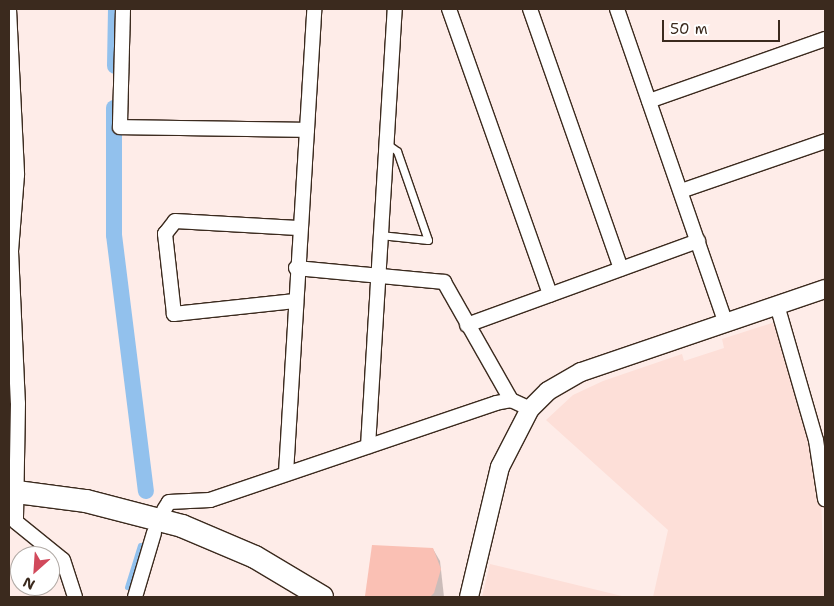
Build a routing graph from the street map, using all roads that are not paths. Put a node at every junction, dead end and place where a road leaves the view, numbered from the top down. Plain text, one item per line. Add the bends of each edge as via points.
1 (9, 9) edge
2 (123, 9) edge
3 (314, 9) edge
4 (395, 9) edge
5 (449, 9) edge
6 (530, 9) edge
7 (620, 10) edge
8 (825, 39) edge
9 (649, 101) junction
10 (307, 130) junction
11 (825, 141) edge
12 (386, 144) junction
13 (681, 191) junction
14 (298, 228) junction
15 (380, 235) junction
16 (698, 241) junction
17 (296, 268) junction
18 (621, 269) junction
19 (377, 275) junction
20 (825, 289) edge
21 (550, 295) junction
22 (294, 301) junction
23 (777, 305) junction
24 (726, 323) junction
25 (467, 325) junction
26 (511, 400) junction
27 (530, 409) junction
28 (368, 446) junction
29 (286, 473) junction
30 (12, 491) edge
31 (825, 499) edge
32 (164, 510) dead end
33 (154, 533) dead end
34 (75, 597) edge
35 (136, 597) edge
36 (322, 597) edge
37 (469, 597) edge

1 - 30 street via 18,175 11,251
2 - 10 street via 120,127
3 - 10 street
4 - 12 street
5 - 21 street
6 - 18 street
7 - 9 street
8 - 9 street
9 - 13 street
10 - 14 street
11 - 13 street
12 - 15 street
12 - 15 lane via 397,151 428,240
13 - 16 street
14 - 17 street
14 - 22 street via 175,221 165,234 174,314
15 - 19 street
16 - 18 street
16 - 24 street
17 - 19 street
17 - 22 street
18 - 21 street
19 - 25 street via 444,282
19 - 28 street
20 - 23 street
21 - 25 street
22 - 29 street
23 - 24 street
23 - 31 street via 816,440
24 - 27 street via 580,372 548,391
25 - 26 street
26 - 27 street
26 - 28 street
27 - 37 street via 500,467
28 - 29 street
29 - 32 street via 205,502 169,502
30 - 34 street via 16,522 63,560
30 - 36 main road via 86,501 200,532 255,557
33 - 35 street

